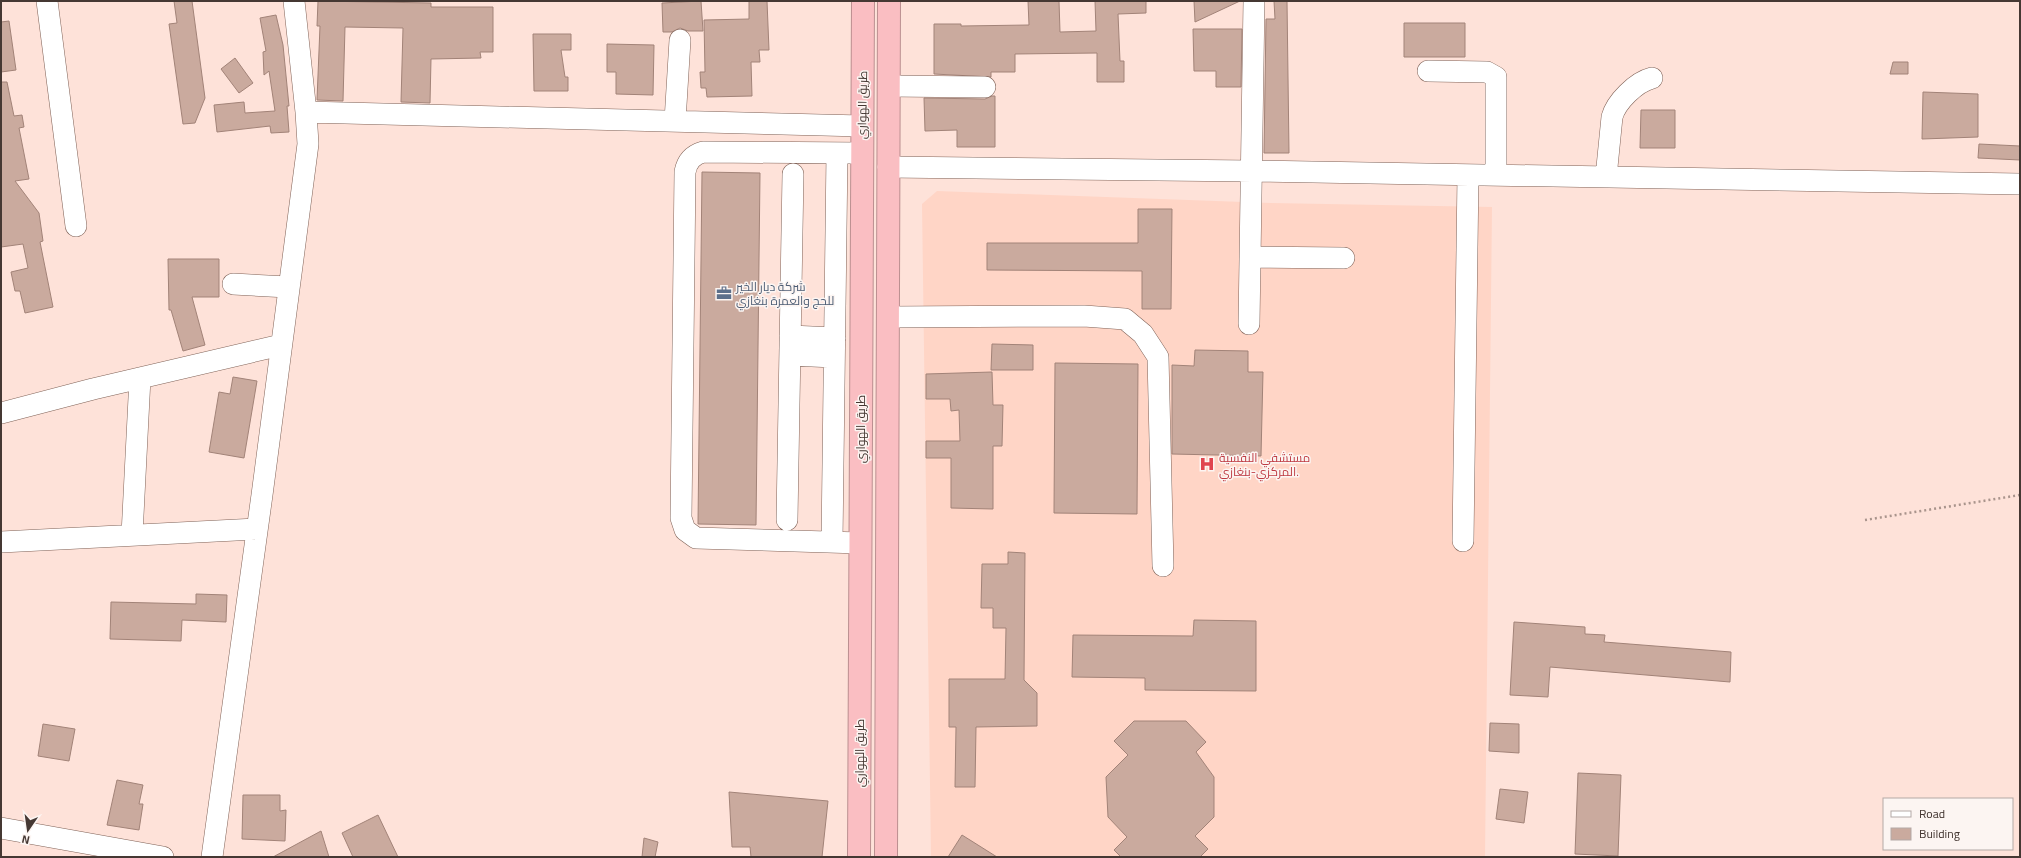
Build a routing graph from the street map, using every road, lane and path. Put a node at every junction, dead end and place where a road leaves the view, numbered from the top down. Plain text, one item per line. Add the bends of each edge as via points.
1 (47, 1) edge
2 (294, 1) edge
3 (864, 1) edge
4 (889, 1) edge
5 (1254, 1) edge
6 (680, 40) dead end
7 (1428, 71) dead end
8 (1652, 78) dead end
9 (889, 86) junction
10 (985, 87) dead end
11 (306, 112) junction
12 (675, 121) junction
13 (862, 126) junction
14 (862, 152) junction
15 (837, 153) junction
16 (888, 167) junction
17 (1252, 170) junction
18 (794, 174) dead end
19 (1468, 175) junction
20 (1496, 175) junction
21 (1606, 177) junction
22 (2020, 184) edge
23 (76, 226) dead end
24 (1250, 258) junction
25 (1344, 258) dead end
26 (233, 284) dead end
27 (288, 287) junction
28 (888, 317) junction
29 (1249, 324) dead end
30 (282, 345) junction
31 (790, 346) junction
32 (834, 347) junction
33 (140, 378) junction
34 (1, 413) edge
35 (2020, 495) edge
36 (787, 520) dead end
37 (1865, 520) dead end
38 (258, 529) junction
39 (132, 535) junction
40 (1463, 540) dead end
41 (1, 542) edge
42 (832, 542) junction
43 (860, 543) junction
44 (1163, 566) dead end
45 (1, 828) edge
46 (163, 857) edge
47 (212, 857) edge
48 (859, 857) edge
49 (886, 857) edge

1 - 23 street
2 - 11 street
3 - 13 highway, طريق الهواري
4 - 9 highway
5 - 17 street
6 - 12 street
7 - 20 street via 1488,72 1496,77
8 - 21 street via 1641,83 1615,108
9 - 10 street
9 - 16 highway
11 - 12 street
11 - 27 street via 308,144
12 - 13 street
13 - 14 highway, طريق الهواري
14 - 15 street
14 - 43 highway, طريق الهواري
15 - 32 street
15 - 42 street via 703,152 692,157 686,166 681,518 685,530 696,538
16 - 17 street
16 - 28 highway
17 - 19 street
17 - 24 street
18 - 31 street
19 - 20 street
19 - 40 street
20 - 21 street
21 - 22 street
24 - 25 street
24 - 29 street
26 - 27 street
27 - 30 street
28 - 44 street via 1084,316 1125,320 1143,334 1158,357
28 - 49 highway
30 - 33 street
30 - 38 street
31 - 32 street
31 - 36 street
32 - 42 street
33 - 34 street
33 - 39 street
35 - 37 path
38 - 39 street
38 - 47 street
39 - 41 street
42 - 43 street
43 - 48 highway, طريق الهواري
45 - 46 street

